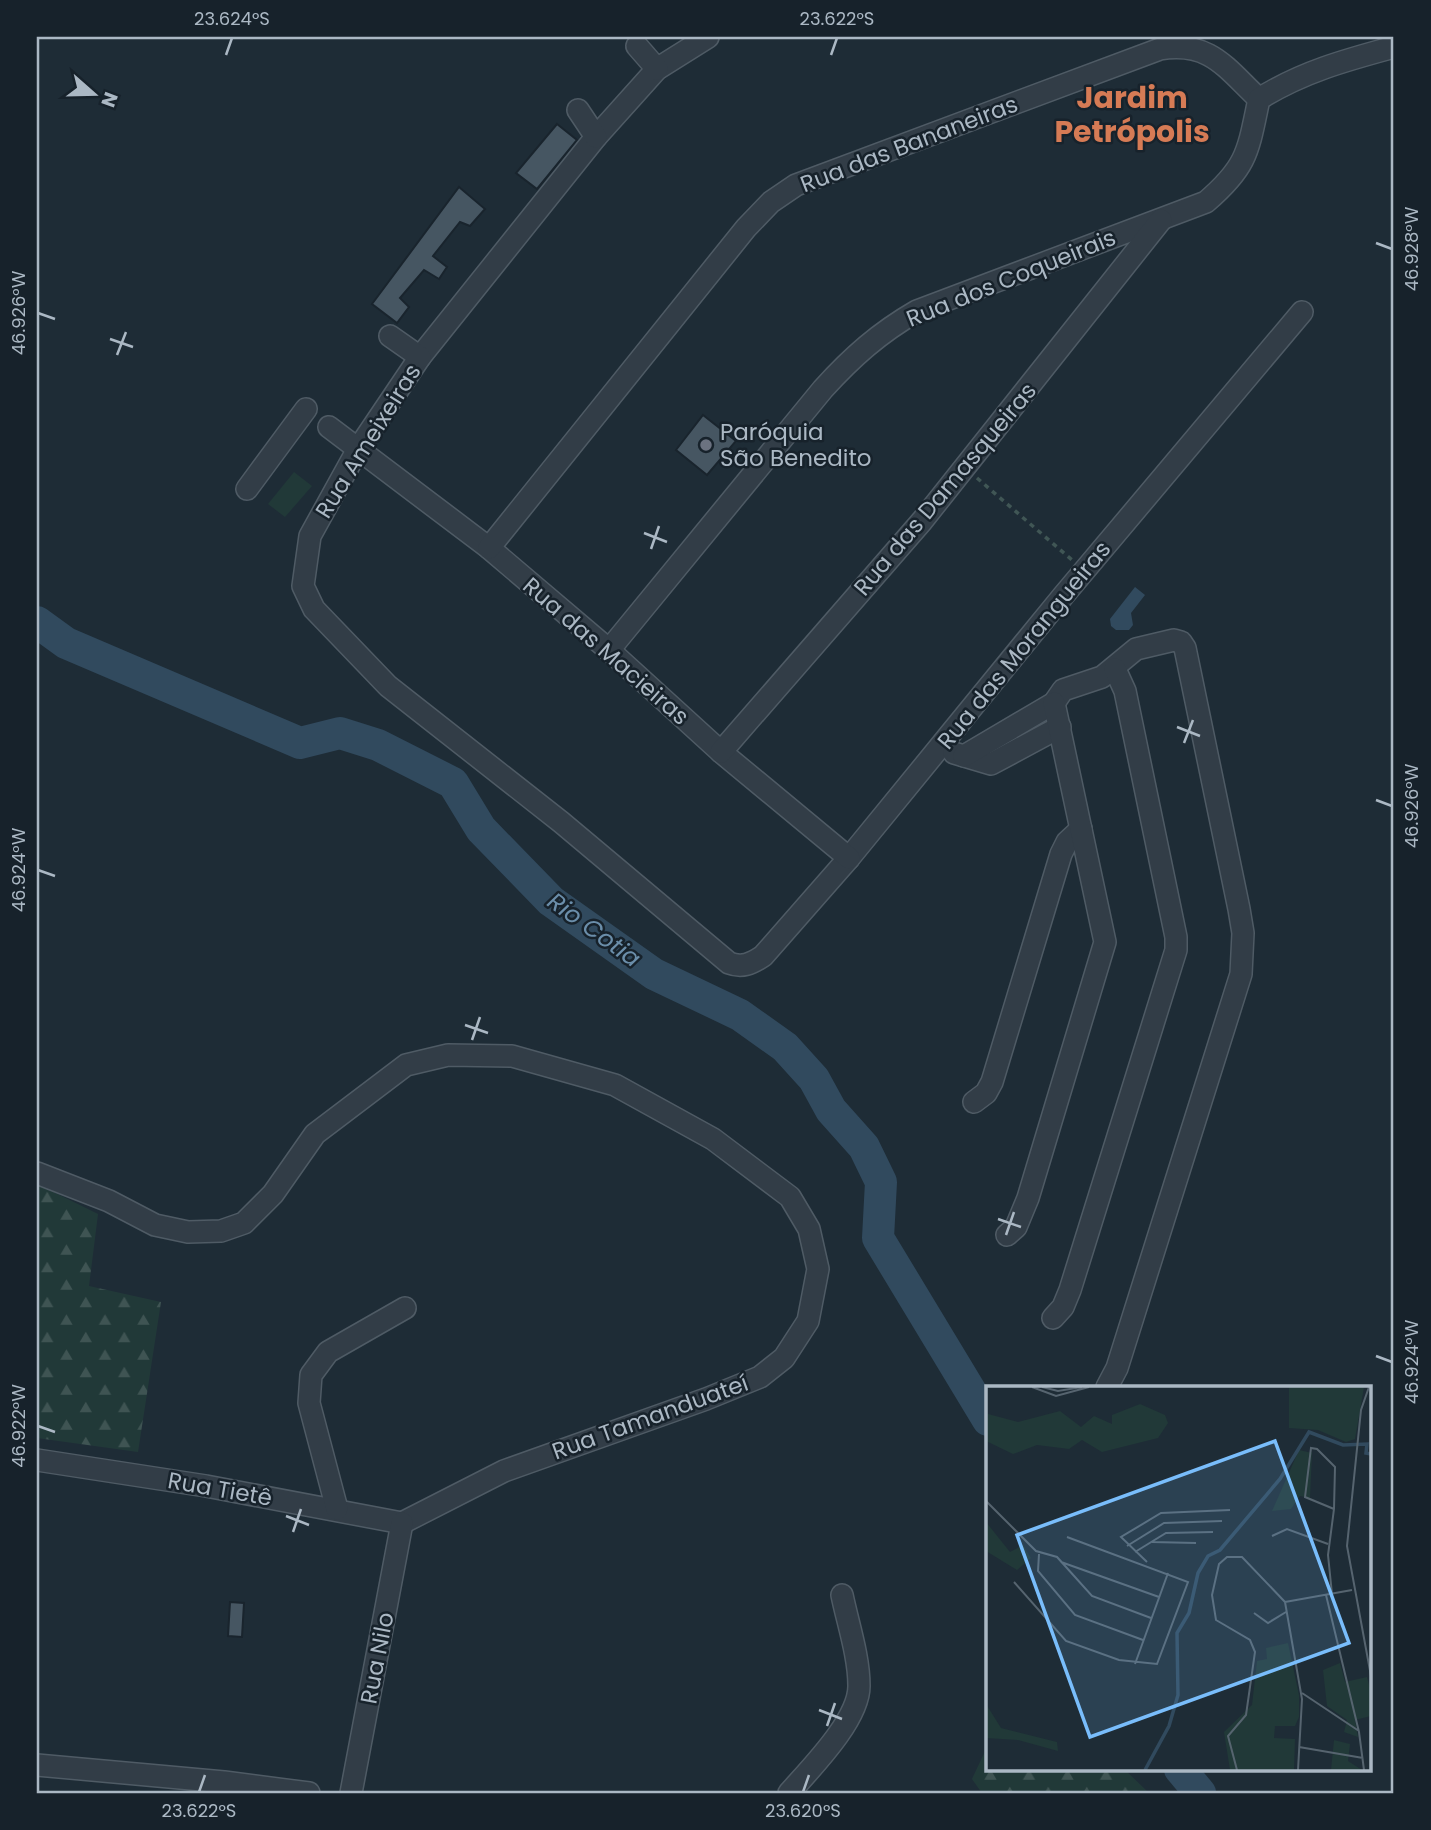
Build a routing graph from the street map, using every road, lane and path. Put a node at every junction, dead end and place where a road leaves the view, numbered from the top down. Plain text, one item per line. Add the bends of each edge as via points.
1 (708, 37) edge
2 (637, 46) dead end
3 (1394, 47) edge
4 (657, 69) junction
5 (1259, 99) junction
6 (578, 110) dead end
7 (596, 137) junction
8 (1162, 219) junction
9 (1302, 312) dead end
10 (390, 336) dead end
11 (420, 357) junction
12 (306, 409) dead end
13 (329, 426) dead end
14 (358, 449) junction
15 (965, 467) junction
16 (247, 489) dead end
17 (489, 548) junction
18 (1084, 571) junction
19 (609, 650) junction
20 (1115, 668) junction
21 (1054, 703) junction
22 (1013, 726) junction
23 (1060, 727) junction
24 (1025, 744) junction
25 (938, 749) junction
26 (721, 752) junction
27 (964, 756) junction
28 (1081, 830) junction
29 (849, 858) junction
30 (737, 966) joint
31 (974, 1102) dead end
32 (37, 1173) edge
33 (1007, 1235) dead end
34 (405, 1308) dead end
35 (1053, 1318) dead end
36 (1108, 1386) edge
37 (37, 1460) edge
38 (337, 1509) junction
39 (402, 1523) junction
40 (842, 1595) dead end
41 (37, 1765) edge
42 (309, 1793) edge
43 (351, 1793) edge
44 (789, 1793) edge

1 - 4 street, Rua Ameixeiras
2 - 4 street
3 - 5 street via 1325,66 1287,81
4 - 7 street, Rua Ameixeiras
5 - 8 street, Rua dos Coqueirais via 1248,152 1232,180 1206,202
5 - 17 street, Rua das Bananeiras via 1212,54 1182,46 1160,49 796,185 746,228
6 - 7 street
7 - 11 street, Rua Ameixeiras
8 - 15 street, Rua das Damasqueiras
8 - 19 street, Rua dos Coqueirais via 917,311 881,332 823,389
9 - 18 street, Rua das Morangueiras
10 - 11 street
11 - 14 street, Rua Ameixeiras
12 - 16 street
13 - 14 street, Rua das Macieiras
14 - 17 street, Rua das Macieiras
14 - 30 street, Rua Ameixeiras via 310,536 303,586 314,609 388,686 561,822 717,956
15 - 18 path
15 - 26 street, Rua das Damasqueiras
17 - 19 street, Rua das Macieiras
18 - 25 street, Rua das Morangueiras
19 - 26 street, Rua das Macieiras
20 - 21 street via 1063,690
20 - 35 street via 1125,691 1176,950 1070,1290
20 - 36 street via 1146,646 1174,640 1185,648 1239,909 1243,953 1238,984
21 - 22 street
21 - 23 street
22 - 24 street
22 - 27 street
23 - 24 street
23 - 28 street
24 - 27 street via 991,764
25 - 27 street
25 - 29 street, Rua das Morangueiras
26 - 29 street, Rua das Macieiras
28 - 31 street via 1061,854 992,1082
28 - 33 street via 1103,924 1104,949 1028,1198 1016,1227
29 - 30 street, Rua das Morangueiras via 763,956
32 - 39 street, Rua Tamanduateí via 155,1225 188,1232 221,1231 244,1223 273,1194 316,1134 406,1065 448,1055 512,1056 615,1086 713,1139 790,1197 809,1229 818,1269 808,1321 784,1359 760,1377 706,1399 504,1471
34 - 38 street via 328,1352 311,1375 309,1403
37 - 38 street, Rua Tietê
38 - 39 street, Rua Tietê
39 - 43 street, Rua Nilo
40 - 44 street via 858,1674 855,1703 828,1749
41 - 42 street

